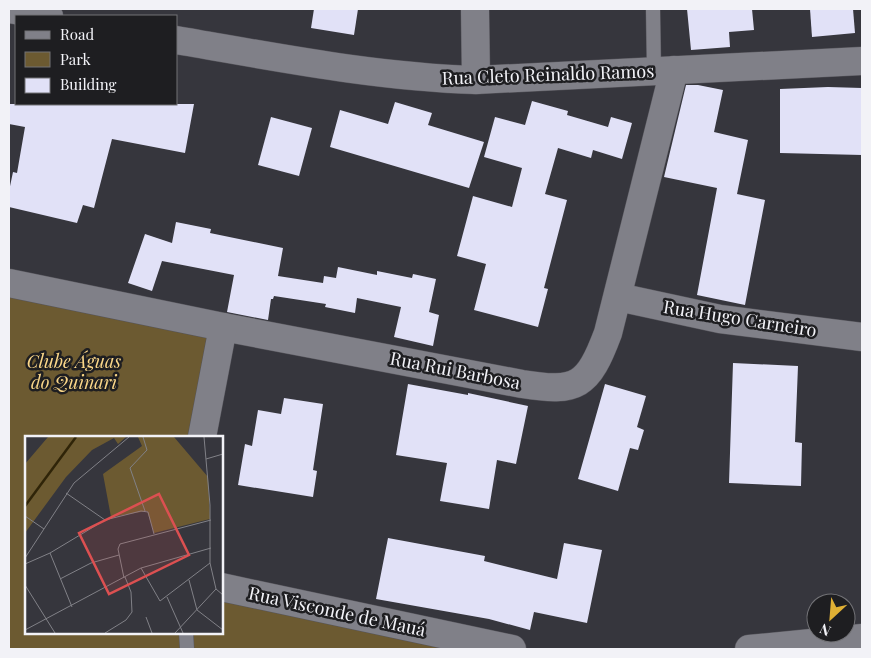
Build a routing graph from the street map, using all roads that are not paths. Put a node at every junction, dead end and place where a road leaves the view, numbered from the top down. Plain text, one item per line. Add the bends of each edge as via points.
1 (9, 9) edge
2 (475, 9) edge
3 (653, 9) edge
4 (43, 15) edge
5 (178, 40) edge
6 (862, 61) edge
7 (664, 71) junction
8 (476, 80) junction
9 (9, 283) edge
10 (618, 297) junction
11 (223, 327) junction
12 (862, 337) edge
13 (202, 436) edge
14 (222, 587) edge
15 (186, 633) edge
16 (862, 638) edge
17 (187, 649) edge
18 (512, 649) edge
19 (749, 649) edge

1 - 4 street
2 - 8 street
3 - 7 lane
5 - 8 street, Rua Cleto Reinaldo Ramos via 334,66 426,78
6 - 7 street, Rua Cleto Reinaldo Ramos
7 - 8 street, Rua Cleto Reinaldo Ramos
7 - 10 street, Rua Rui Barbosa
9 - 11 street, Rua Rui Barbosa
10 - 11 street, Rua Rui Barbosa via 595,365 576,384 558,388 522,384
10 - 12 street, Rua Hugo Carneiro via 720,319
11 - 13 street
14 - 18 street, Rua Visconde de Mauá
15 - 17 lane
16 - 19 street

